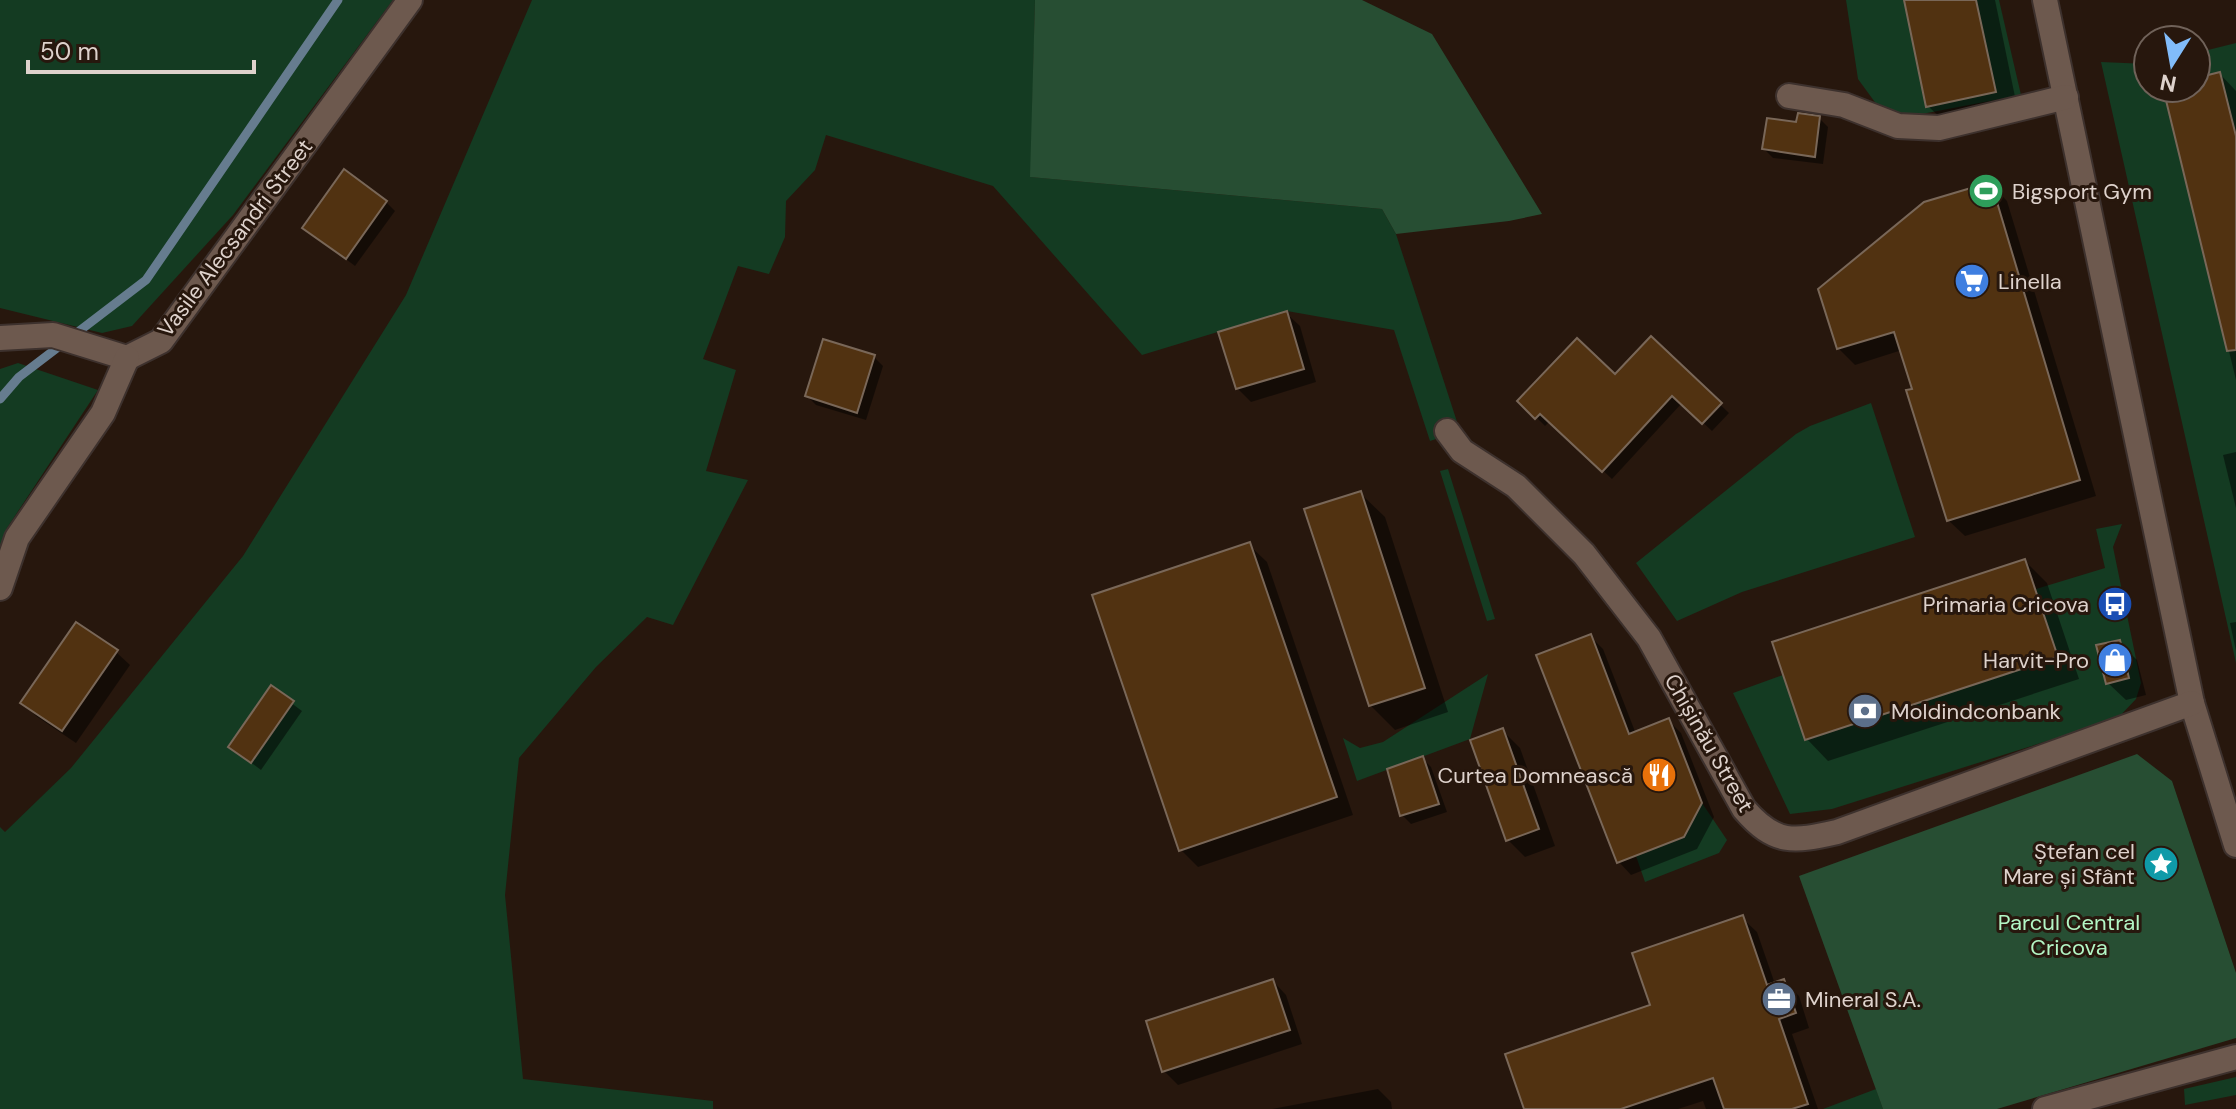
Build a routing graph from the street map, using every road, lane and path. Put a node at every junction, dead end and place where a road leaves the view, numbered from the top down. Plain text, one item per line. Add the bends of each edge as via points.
1 (410, 0) edge
2 (2045, 0) edge
3 (1789, 96) dead end
4 (2066, 97) junction
5 (0, 338) edge
6 (127, 358) junction
7 (1447, 431) dead end
8 (0, 588) edge
9 (2192, 703) junction
10 (2226, 790) edge
11 (2236, 845) edge
12 (2236, 1057) edge
13 (2045, 1109) edge

1 - 6 street, Vasile Alecsandri Street via 161,341
2 - 4 street
3 - 4 street via 1844,105 1898,126 1939,128
4 - 9 street
5 - 6 street via 53,335
6 - 8 street via 103,413 17,538
7 - 9 street, Chișinău Street via 1462,451 1516,486 1584,554 1649,638 1744,809 1760,828 1783,838 1837,832
9 - 10 street
10 - 11 street
12 - 13 street

